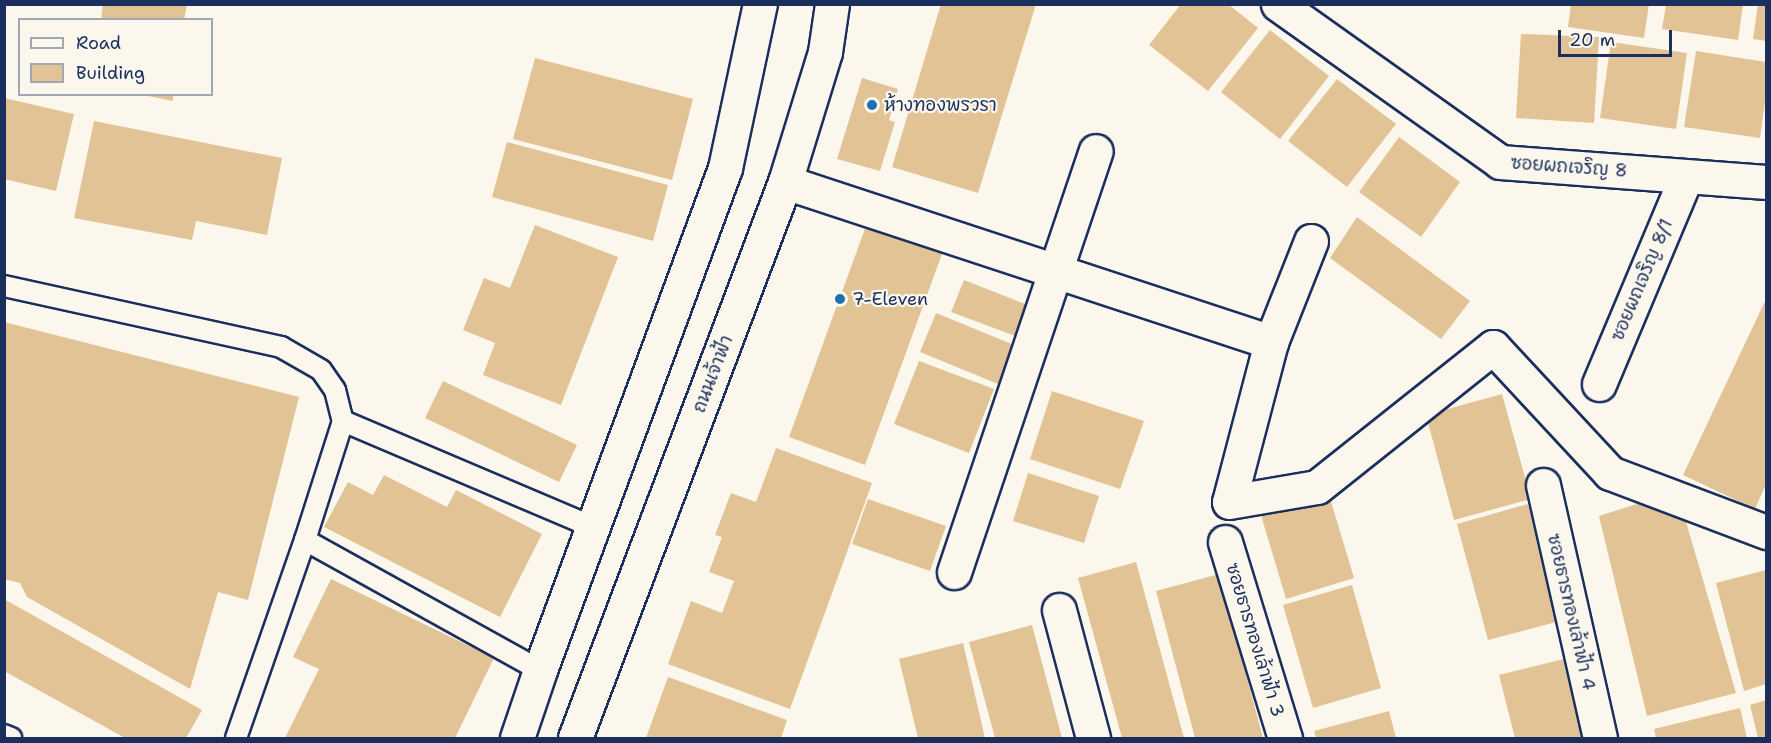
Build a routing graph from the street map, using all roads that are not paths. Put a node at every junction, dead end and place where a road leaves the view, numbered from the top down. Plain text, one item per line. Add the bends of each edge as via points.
1 (760, 4) edge
2 (832, 4) edge
3 (1278, 4) edge
4 (1096, 151) dead end
5 (1686, 177) junction
6 (785, 182) junction
7 (1767, 182) edge
8 (1311, 241) dead end
9 (1054, 272) junction
10 (4, 286) edge
11 (1271, 342) junction
12 (1599, 384) dead end
13 (343, 421) junction
14 (1543, 485) dead end
15 (593, 527) junction
16 (1767, 532) edge
17 (304, 540) junction
18 (1225, 542) dead end
19 (954, 572) dead end
20 (1059, 610) dead end
21 (540, 670) junction
22 (4, 735) edge
23 (10, 738) edge
24 (236, 738) edge
25 (517, 738) edge
26 (575, 738) edge
27 (1093, 738) edge
28 (1285, 738) edge
29 (1600, 738) edge

1 - 15 street via 725,168
2 - 6 street, ถนนเจ้าฟ้า via 825,52
3 - 5 street, ซอยผถเจริญ 8 via 1500,162
4 - 9 street
5 - 7 street, ซอยผถเจริญ 8
5 - 12 street, ซอยผถเจริญ 8/1
6 - 9 street
6 - 26 street, ถนนเจ้าฟ้า
8 - 11 street
9 - 11 street
9 - 19 street
10 - 13 lane via 280,347 321,370 335,390
11 - 16 street via 1229,502 1317,487 1493,347 1610,473
13 - 15 lane
13 - 17 lane
14 - 29 street, ซอยธารทองเล้าฟ้า 4
15 - 21 street
17 - 21 lane
17 - 24 lane
18 - 28 street, ซอยธารทองเล้าฟ้า 3
20 - 27 street
21 - 25 street
22 - 23 lane

